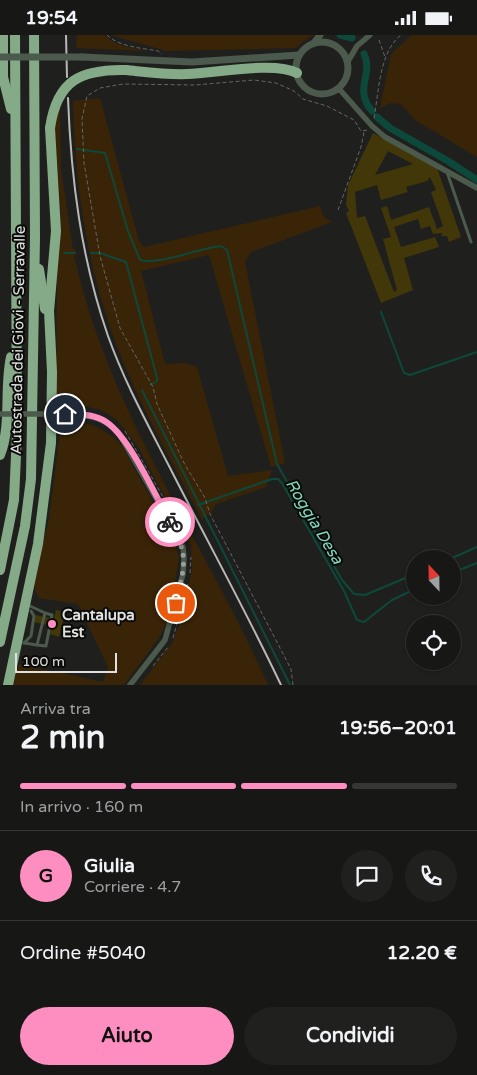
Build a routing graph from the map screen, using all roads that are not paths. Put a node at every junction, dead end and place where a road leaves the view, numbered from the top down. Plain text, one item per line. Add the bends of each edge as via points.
1 (3, 35) edge
2 (15, 35) edge
3 (34, 35) edge
4 (320, 35) edge
5 (328, 35) edge
6 (370, 35) edge
7 (314, 43) junction
8 (333, 45) junction
9 (299, 55) junction
10 (0, 57) edge
11 (347, 63) junction
12 (297, 73) junction
13 (336, 89) junction
14 (15, 125) junction
15 (446, 169) junction
16 (477, 188) edge
17 (35, 237) junction
18 (471, 243) dead end
19 (15, 341) junction
20 (50, 342) junction
21 (0, 414) edge
22 (0, 455) edge
23 (0, 570) edge
24 (30, 580) junction
25 (31, 609) junction
26 (45, 613) junction
27 (0, 642) edge
28 (24, 643) junction
29 (37, 645) junction
30 (9, 685) edge
31 (130, 685) edge

1 - 14 highway via 4,77
2 - 14 highway, Autostrada dei Giovi - Serravalle
3 - 17 highway, Autostrada dei Giovi - Serravalle
4 - 7 street
5 - 8 street
6 - 11 street via 357,46
7 - 8 street
7 - 9 street
8 - 11 street
9 - 10 street, bridge via 169,62
9 - 12 street
11 - 13 street via 345,78
12 - 13 street via 302,85 313,92 326,93
12 - 20 highway, bridge via 269,68 187,74 101,70 73,81 58,97 50,128 56,231 49,311
13 - 15 street via 385,137
14 - 19 highway, Autostrada dei Giovi - Serravalle
15 - 16 street
15 - 18 lane
17 - 20 highway
17 - 27 highway, Autostrada dei Giovi - Serravalle via 31,479 25,525
19 - 22 highway via 8,374 6,433
19 - 23 highway, Autostrada dei Giovi - Serravalle via 16,478
20 - 24 highway via 51,443
21 - 31 street, bridge via 65,414 94,417 109,424 118,432 183,547 183,574 165,640
24 - 25 highway
24 - 30 highway
25 - 26 lane
25 - 28 lane via 34,616 31,636
26 - 29 lane
26 - 29 lane via 52,615 46,646
28 - 29 lane
28 - 30 highway via 18,650

